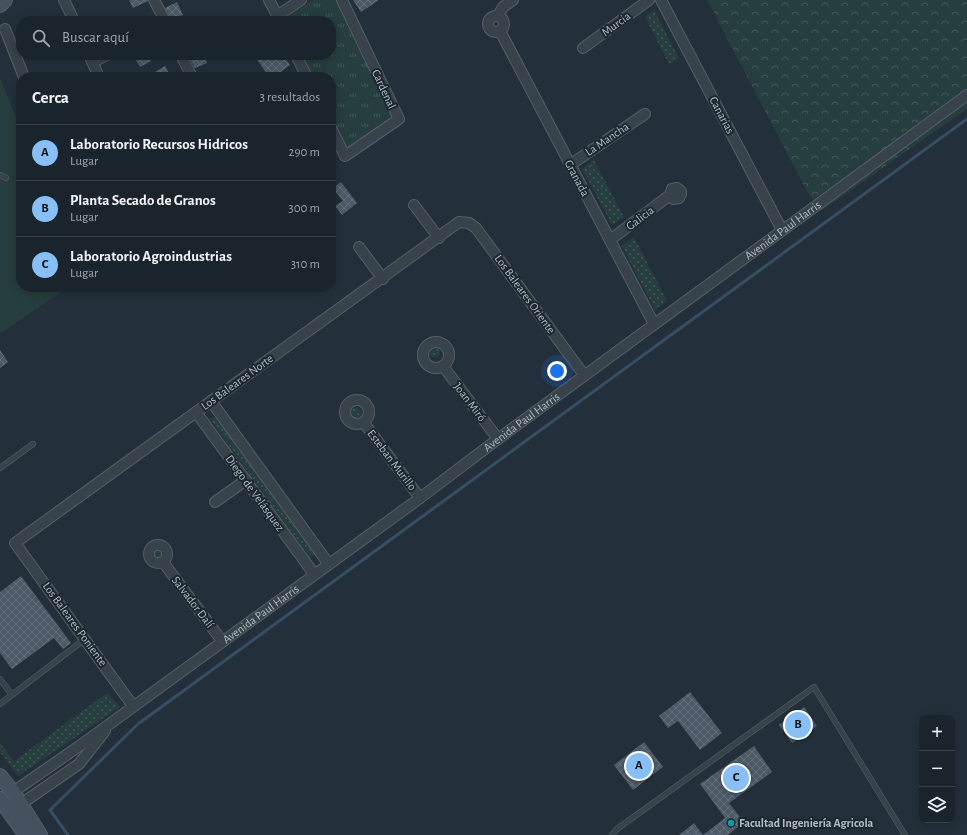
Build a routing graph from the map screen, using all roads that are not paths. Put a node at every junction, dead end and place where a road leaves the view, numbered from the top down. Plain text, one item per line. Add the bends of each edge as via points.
1 (5, 0) edge
2 (64, 0) edge
3 (154, 0) edge
4 (270, 0) edge
5 (301, 0) edge
6 (342, 0) edge
7 (513, 0) edge
8 (649, 0) edge
9 (661, 0) edge
10 (0, 6) edge
11 (72, 16) edge
12 (162, 16) edge
13 (277, 16) edge
14 (282, 16) edge
15 (5, 29) dead end
16 (583, 48) dead end
17 (16, 57) edge
18 (17, 60) edge
19 (91, 60) edge
20 (184, 60) edge
21 (298, 60) edge
22 (22, 72) edge
23 (97, 72) edge
24 (190, 72) edge
25 (304, 72) edge
26 (967, 95) edge
27 (645, 114) dead end
28 (336, 138) edge
29 (570, 165) junction
30 (0, 175) edge
31 (6, 178) dead end
32 (670, 195) dead end
33 (414, 205) dead end
34 (459, 222) joint
35 (782, 230) junction
36 (439, 238) junction
37 (610, 240) junction
38 (359, 246) dead end
39 (383, 278) junction
40 (654, 324) junction
41 (443, 366) dead end
42 (584, 375) junction
43 (211, 401) junction
44 (196, 412) junction
45 (364, 423) dead end
46 (498, 439) junction
47 (33, 444) dead end
48 (0, 468) edge
49 (246, 480) junction
50 (420, 498) junction
51 (215, 502) dead end
52 (15, 543) joint
53 (163, 562) dead end
54 (328, 563) junction
55 (314, 574) junction
56 (85, 639) junction
57 (222, 641) junction
58 (0, 679) edge
59 (12, 695) junction
60 (0, 704) edge
61 (134, 706) junction
62 (114, 720) junction
63 (0, 776) edge
64 (6, 803) edge
65 (24, 834) edge
66 (40, 835) edge
67 (612, 835) edge
68 (905, 835) edge

1 - 10 main road
2 - 11 street
3 - 12 street
4 - 13 street
5 - 14 street
6 - 28 street, Cardenal via 399,119 345,156
7 - 29 street, Granada via 503,7 498,16 490,19 489,27 492,31 500,31
8 - 16 street, Murcia
9 - 35 street, Canarias
15 - 17 street
18 - 22 street
19 - 23 street
20 - 24 street
21 - 25 street
26 - 35 street, Avenida Paul Harris
27 - 29 street, La Mancha
29 - 37 street, Granada
30 - 31 lane
32 - 37 street, Galicia
33 - 36 street
34 - 36 street, Los Baleares Norte
34 - 42 street, Los Baleares Oriente via 469,223 476,228
35 - 40 street, Avenida Paul Harris
36 - 39 street, Los Baleares Norte
37 - 40 street, Granada
38 - 39 street
39 - 43 street, Los Baleares Norte
40 - 42 street, Avenida Paul Harris
41 - 46 street, Joan Miró
42 - 46 street, Avenida Paul Harris
43 - 44 street, Los Baleares Norte
43 - 54 street, Diego de Velásquez
44 - 49 street, Diego de Velásquez
44 - 52 street, Los Baleares Norte
45 - 50 street, Esteban Murillo
46 - 50 street, Avenida Paul Harris
47 - 48 lane
49 - 51 street
49 - 55 street, Diego de Velásquez
50 - 54 street, Avenida Paul Harris
52 - 56 street, Los Baleares Poniente
53 - 57 street, Salvador Dalí
54 - 55 street, Avenida Paul Harris
55 - 57 street, Avenida Paul Harris
56 - 59 lane
56 - 61 street, Los Baleares Poniente
57 - 61 street, Avenida Paul Harris
58 - 59 lane
59 - 60 lane
61 - 62 street, Avenida Paul Harris
62 - 64 street, Avenida Paul Harris
62 - 64 street, Avenida Paul Harris via 79,764
63 - 64 main road
64 - 65 main road
64 - 66 main road
67 - 68 lane via 814,687

